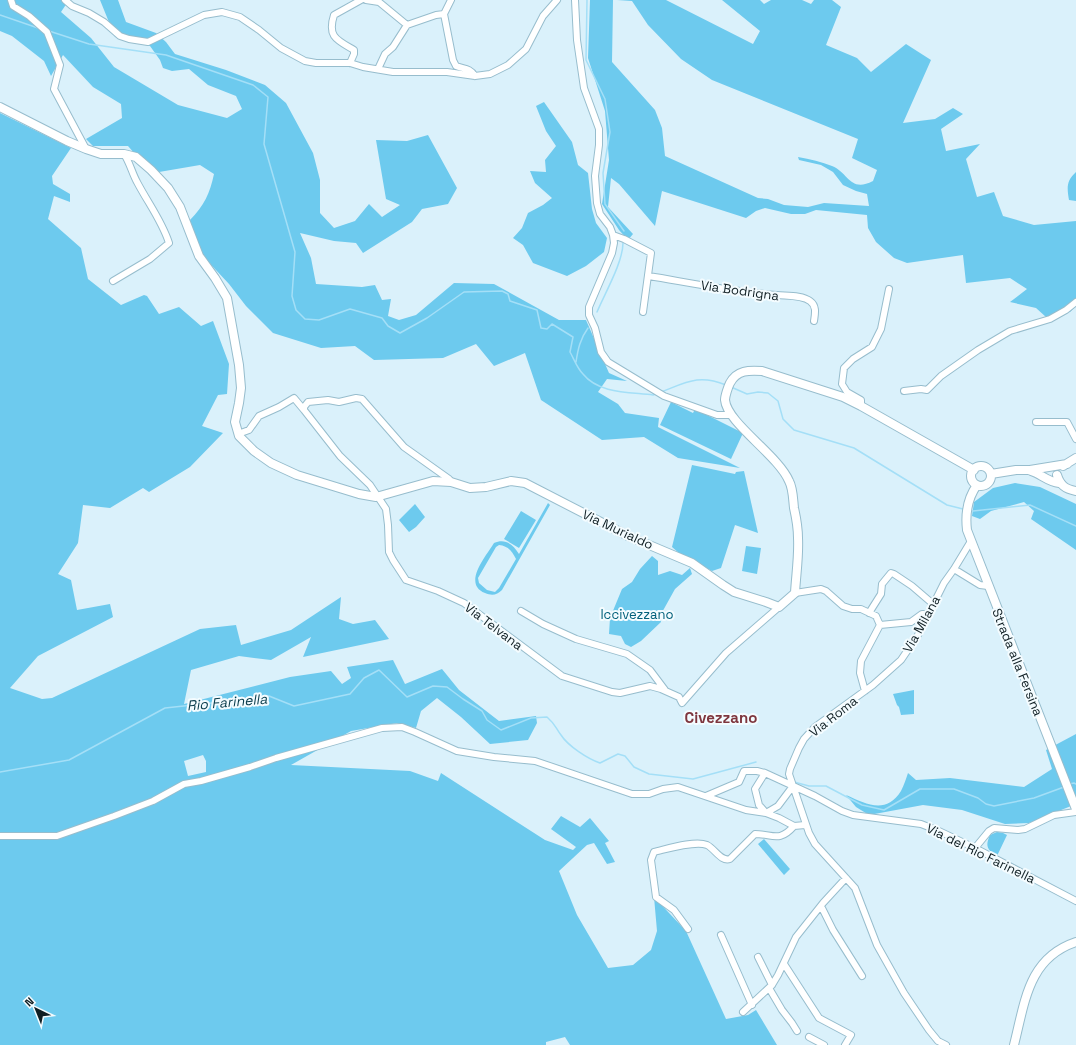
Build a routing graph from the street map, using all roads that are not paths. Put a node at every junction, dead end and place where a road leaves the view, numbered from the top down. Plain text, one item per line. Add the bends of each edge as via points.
1 (11, 0) edge
2 (65, 0) edge
3 (361, 0) edge
4 (366, 0) edge
5 (451, 0) edge
6 (557, 0) edge
7 (575, 0) edge
8 (444, 14) junction
9 (407, 25) junction
10 (350, 63) junction
11 (378, 69) junction
12 (475, 76) junction
13 (0, 107) edge
14 (86, 149) junction
15 (124, 154) junction
16 (613, 235) junction
17 (648, 276) junction
18 (113, 281) dead end
19 (889, 289) dead end
20 (1076, 302) edge
21 (643, 312) dead end
22 (814, 321) dead end
23 (904, 391) dead end
24 (862, 406) junction
25 (304, 410) junction
26 (731, 416) junction
27 (1036, 422) dead end
28 (238, 434) junction
29 (1076, 439) edge
30 (1076, 458) edge
31 (1067, 464) junction
32 (974, 470) junction
33 (1042, 473) junction
34 (991, 474) junction
35 (1058, 479) junction
36 (450, 482) junction
37 (975, 488) junction
38 (1076, 491) edge
39 (376, 496) junction
40 (971, 541) junction
41 (954, 569) junction
42 (988, 586) junction
43 (795, 593) junction
44 (933, 604) junction
45 (778, 607) junction
46 (521, 610) dead end
47 (869, 613) junction
48 (928, 614) junction
49 (880, 625) junction
50 (665, 690) junction
51 (865, 691) junction
52 (765, 772) junction
53 (793, 786) junction
54 (706, 796) junction
55 (1076, 809) edge
56 (1076, 812) edge
57 (766, 813) junction
58 (805, 825) junction
59 (794, 826) junction
60 (0, 836) edge
61 (976, 848) junction
62 (846, 878) junction
63 (1076, 900) edge
64 (821, 906) junction
65 (688, 929) dead end
66 (721, 935) dead end
67 (1076, 942) edge
68 (758, 957) dead end
69 (784, 964) junction
70 (862, 976) dead end
71 (771, 986) junction
72 (752, 1005) junction
73 (743, 1012) dead end
74 (797, 1031) dead end
75 (809, 1037) dead end
76 (824, 1045) edge
77 (845, 1045) edge
78 (946, 1045) edge
79 (1014, 1045) edge

1 - 14 street via 13,6 47,32 60,64 54,89
2 - 10 street via 104,22 120,36 129,39 148,42 204,15 222,12 240,17 280,48 305,61
3 - 10 street via 334,15 331,24 333,37 354,50
4 - 9 street via 379,2
5 - 8 street
6 - 12 street via 543,16 526,50 508,65 490,74
7 - 16 street via 577,40 584,88 599,129 595,176 597,203 600,214
8 - 9 street
8 - 12 street via 454,64 472,71
9 - 11 street via 394,47 385,54
10 - 11 street
11 - 12 street
13 - 14 street
14 - 15 street via 101,154
15 - 18 street via 170,243 150,260
15 - 28 street via 136,158 152,170 168,188 180,207 199,256 227,298 241,388 235,422
16 - 17 street via 651,253
16 - 26 street via 612,253 589,315 601,352 608,362 664,396 717,415
17 - 21 street
17 - 22 street, Via Bodrigna via 748,293 798,297 814,304
19 - 24 street via 881,329 872,347 844,368 842,384 847,392 861,400
20 - 23 street via 1050,319 1010,331 941,376 927,390
24 - 26 street via 772,373 752,370 742,372 730,384 725,401
24 - 32 street
25 - 28 street, Via Telvana via 294,398 258,416 249,430
25 - 36 street, Via Murialdo via 308,402 362,399 404,447
25 - 39 street, Via Telvana
26 - 43 street via 783,470 790,481 798,538
27 - 29 street via 1067,422
28 - 39 street via 254,452 271,463 317,481 359,494
30 - 31 street
31 - 33 street
31 - 35 street via 1059,470
32 - 34 street via 984,466
32 - 37 street via 972,478
33 - 34 street via 1016,470
33 - 35 street via 1048,470
34 - 37 street via 986,485
35 - 38 street via 1065,487
36 - 39 street, Via Murialdo via 433,480
36 - 45 street, Via Murialdo via 470,488 511,481 525,483 628,536 692,563 734,592
37 - 40 street, Strada alla Fersina via 969,499 966,514
39 - 50 street, Via Telvana via 386,509 389,552 406,580 464,603 562,676 612,692 620,693 650,686
40 - 41 street, Via Milana
40 - 42 street, Strada alla Fersina
41 - 42 street via 980,585
41 - 44 street, Via Milana
42 - 55 street, Strada alla Fersina
43 - 45 street, Via Telvana
43 - 47 street via 821,589 844,606
44 - 47 street via 912,586 891,573 882,584 881,594
44 - 48 street, Via Milana
45 - 50 street, Via Telvana via 726,653 682,703 679,697
46 - 50 street, Via Telvana via 543,624 576,639 627,654 650,670
47 - 49 street via 876,616
48 - 49 street via 922,614 911,622
48 - 51 street, Via Milana via 918,635 901,660
49 - 51 street via 861,661 860,673
51 - 53 street, Via Roma via 815,727 804,739 790,769
52 - 53 street, Via del Rio Farinella
52 - 54 street via 744,771 739,782
52 - 57 street via 755,789 759,805
53 - 57 street via 778,806
53 - 58 street, Via Roma
53 - 61 street, Via del Rio Farinella via 842,811 921,824
54 - 57 street via 746,810
54 - 60 street via 678,787 649,794 632,794 535,761 457,751 402,728 382,728 276,758 250,768 184,784 153,801 57,836
56 - 61 street via 1054,815 1025,829 994,828
57 - 59 street
58 - 59 street
58 - 62 street, Via Roma via 815,844
59 - 65 street via 781,836 755,834 727,860 706,845 698,844 654,852 651,860 656,897 674,910
61 - 63 street, Via del Rio Farinella
62 - 64 street
62 - 78 street, Via Roma via 855,888 877,945 904,993 929,1030 938,1041
64 - 69 street via 796,937
64 - 70 street via 832,930
66 - 72 street
67 - 79 street via 1056,951 1044,961 1033,977
68 - 71 street
69 - 71 street
69 - 77 street via 819,1018 851,1035
71 - 72 street
71 - 74 street via 782,1010
72 - 73 street
75 - 76 street

